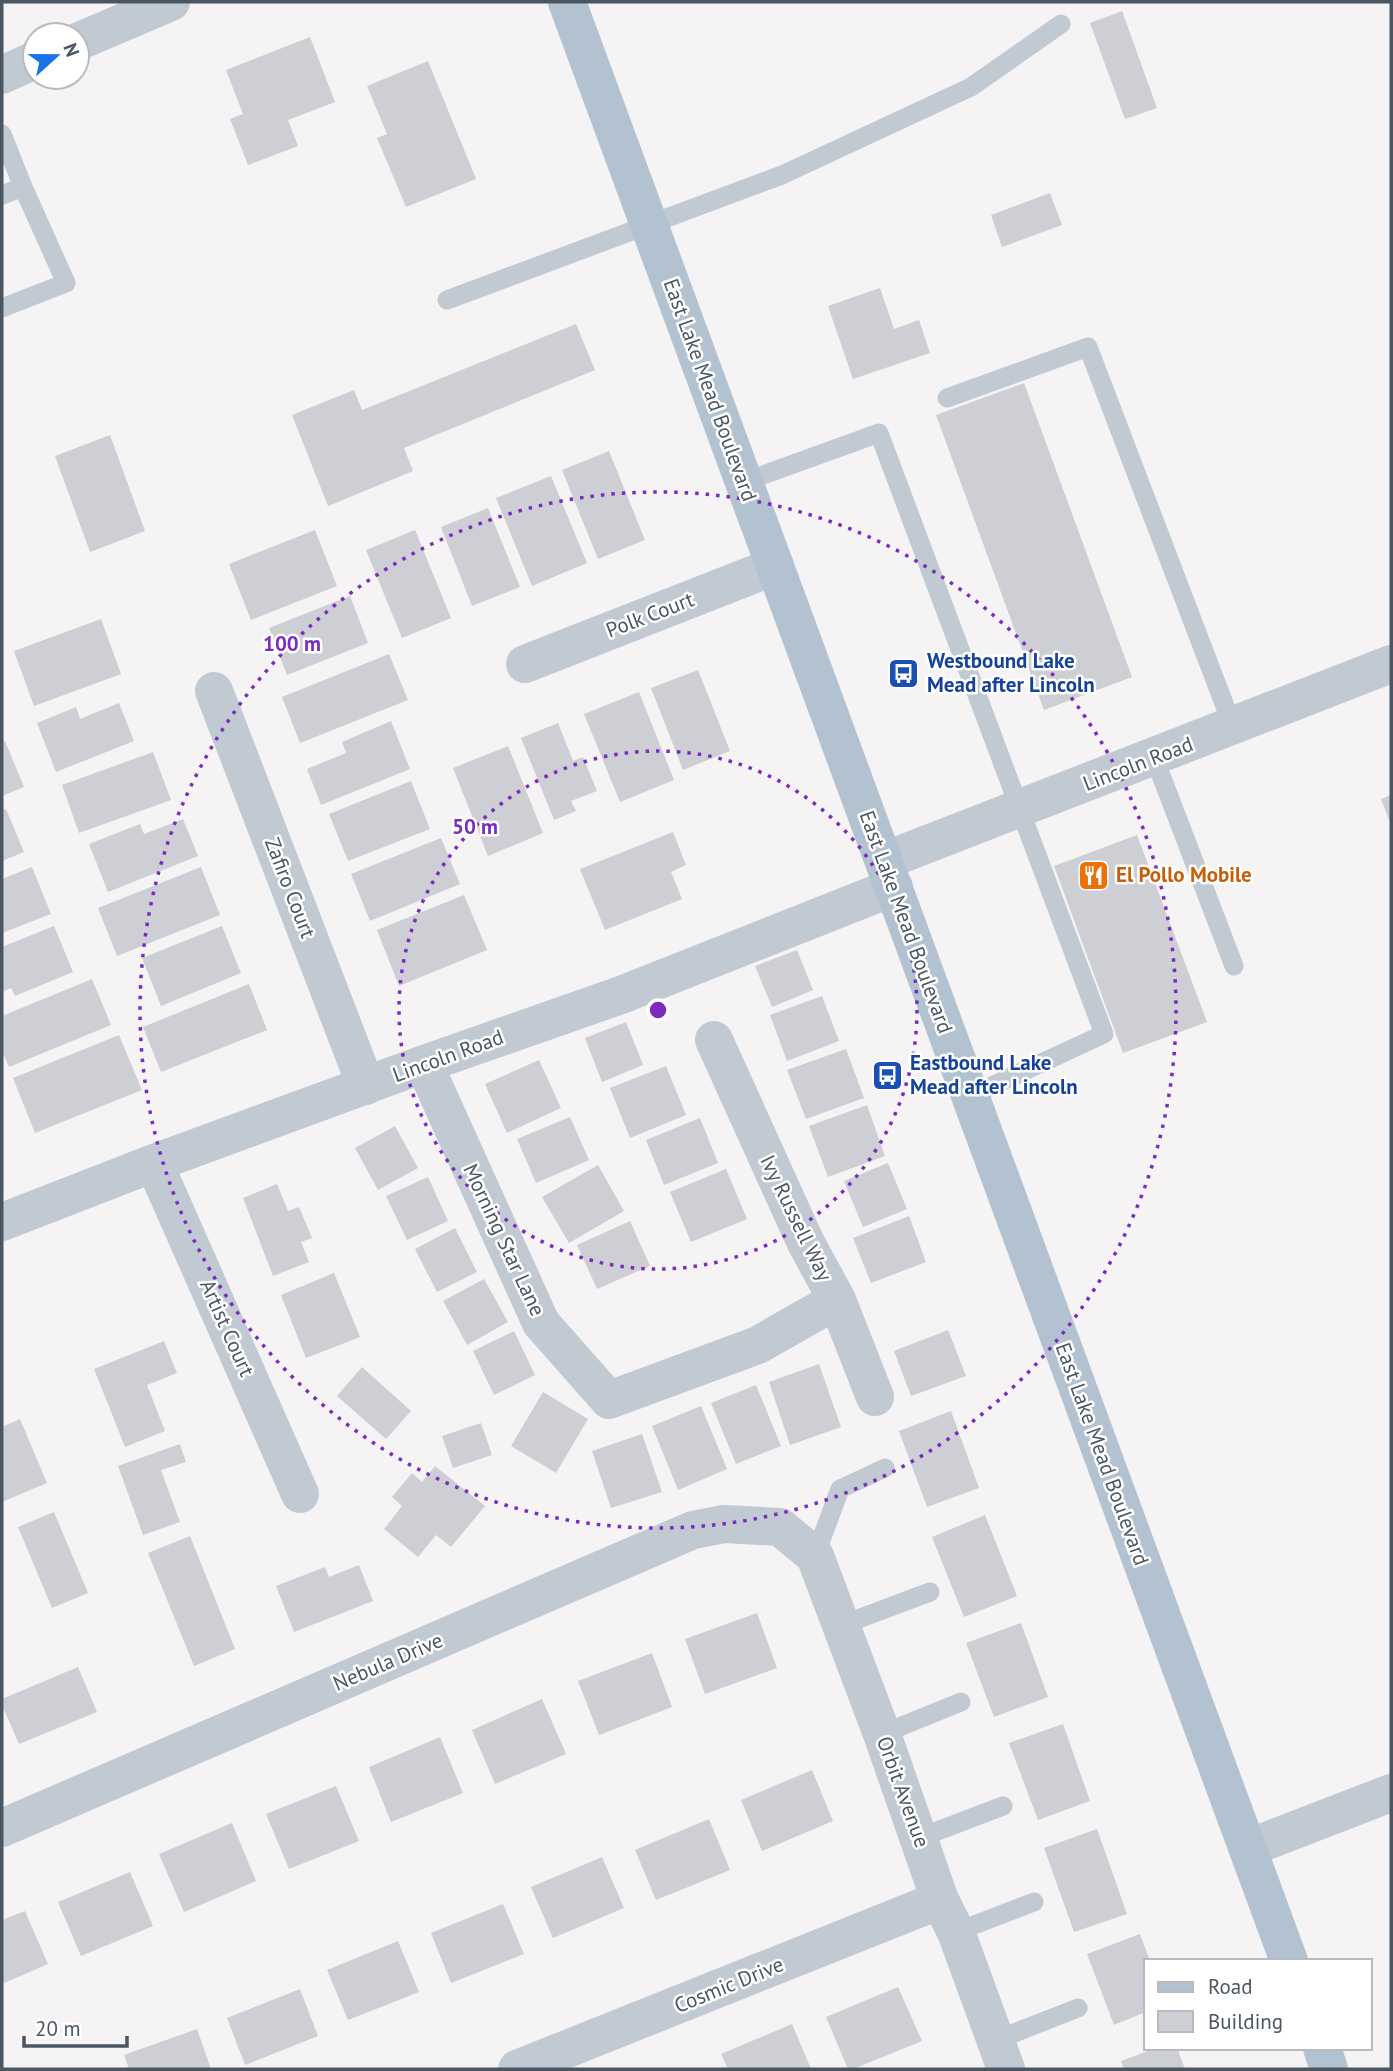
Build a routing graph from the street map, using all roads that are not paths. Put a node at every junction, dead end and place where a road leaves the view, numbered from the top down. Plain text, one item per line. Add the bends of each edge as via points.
1 (171, 2) edge
2 (567, 2) edge
3 (1061, 24) dead end
4 (91, 36) edge
5 (21, 66) edge
6 (2, 75) edge
7 (2, 134) edge
8 (23, 187) junction
9 (2, 195) edge
10 (650, 226) junction
11 (447, 300) dead end
12 (2, 308) edge
13 (947, 398) dead end
14 (744, 482) junction
15 (775, 566) junction
16 (525, 664) dead end
17 (1391, 664) edge
18 (214, 691) dead end
19 (1233, 727) junction
20 (1154, 757) junction
21 (1021, 809) junction
22 (889, 874) junction
23 (1234, 966) dead end
24 (713, 1040) dead end
25 (424, 1064) junction
26 (366, 1086) junction
27 (970, 1096) junction
28 (154, 1163) junction
29 (2, 1222) edge
30 (837, 1300) junction
31 (875, 1397) dead end
32 (885, 1468) dead end
33 (300, 1494) dead end
34 (816, 1556) junction
35 (930, 1592) dead end
36 (842, 1625) junction
37 (961, 1702) dead end
38 (882, 1734) junction
39 (1391, 1793) edge
40 (1003, 1806) dead end
41 (2, 1828) edge
42 (919, 1838) junction
43 (1248, 1847) junction
44 (1034, 1902) dead end
45 (948, 1916) junction
46 (1288, 1959) edge
47 (1078, 2008) dead end
48 (1323, 2050) edge
49 (1001, 2055) edge
50 (517, 2069) edge
51 (1329, 2069) edge

1 - 4 street
2 - 10 main road, East Lake Mead Boulevard
3 - 10 lane via 971,87 782,175
5 - 6 street
7 - 8 lane
8 - 9 lane
8 - 12 lane via 66,283
10 - 11 lane
10 - 14 main road, East Lake Mead Boulevard
13 - 19 lane via 1088,347
14 - 15 main road, East Lake Mead Boulevard
14 - 21 lane via 879,433
15 - 16 street, Polk Court
15 - 22 main road, East Lake Mead Boulevard
17 - 19 street, Lincoln Road
18 - 26 street, Zafiro Court
19 - 20 street, Lincoln Road
20 - 21 street, Lincoln Road
20 - 23 lane
21 - 22 street, Lincoln Road
21 - 27 lane via 1104,1034
22 - 25 street, Lincoln Road via 621,995
22 - 27 main road, East Lake Mead Boulevard
24 - 30 street, Ivy Russell Way
25 - 26 street, Lincoln Road
25 - 30 street, Morning Star Lane via 541,1323 609,1400 758,1345
26 - 28 street, Lincoln Road
27 - 43 main road, East Lake Mead Boulevard
28 - 29 street, Lincoln Road
28 - 33 street, Artist Court
30 - 31 street, Ivy Russell Way
32 - 34 lane via 840,1489
34 - 36 street, Orbit Avenue
34 - 41 street, Nebula Drive via 780,1527 724,1524 693,1530
35 - 36 lane
36 - 38 street, Orbit Avenue
37 - 38 lane
38 - 42 street, Orbit Avenue
39 - 43 street
40 - 42 lane
42 - 45 street, Orbit Avenue
43 - 46 main road, East Lake Mead Boulevard
44 - 45 lane
45 - 49 street, Orbit Avenue
45 - 50 street, Cosmic Drive
47 - 49 lane
48 - 51 main road

